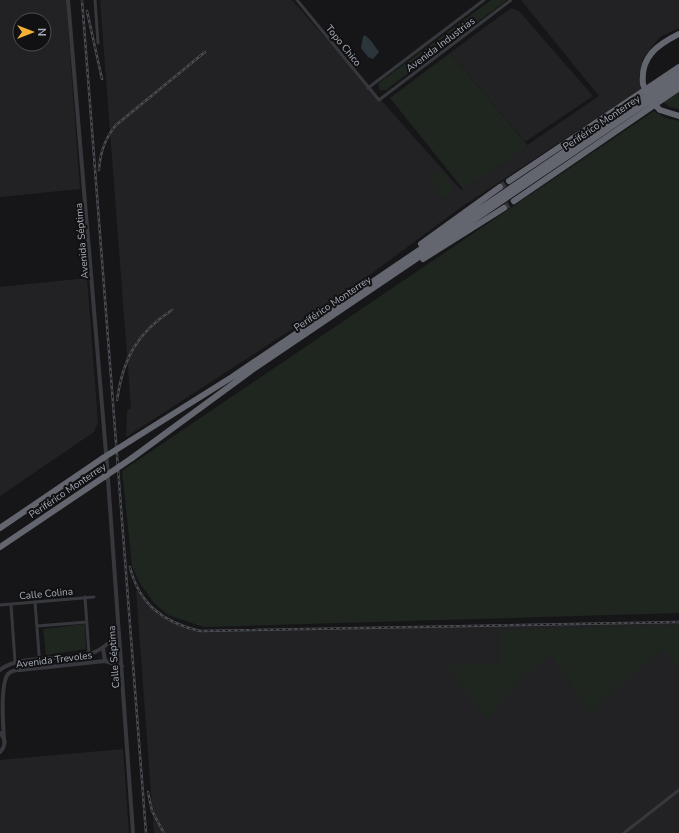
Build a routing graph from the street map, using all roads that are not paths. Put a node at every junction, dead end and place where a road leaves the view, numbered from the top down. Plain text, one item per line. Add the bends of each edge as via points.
1 (68, 0) edge
2 (94, 0) edge
3 (297, 0) edge
4 (484, 0) edge
5 (512, 0) edge
6 (679, 34) edge
7 (98, 43) dead end
8 (679, 67) edge
9 (679, 74) edge
10 (679, 81) edge
11 (368, 88) junction
12 (679, 88) edge
13 (379, 100) joint
14 (679, 116) edge
15 (509, 180) tunnel mouth
16 (500, 187) tunnel mouth
17 (514, 202) tunnel mouth
18 (504, 208) tunnel mouth
19 (404, 263) junction
20 (106, 478) junction
21 (0, 528) edge
22 (0, 547) edge
23 (94, 597) dead end
24 (85, 598) junction
25 (35, 602) junction
26 (0, 605) edge
27 (11, 605) junction
28 (87, 622) junction
29 (37, 626) junction
30 (119, 633) junction
31 (103, 648) junction
32 (89, 654) junction
33 (40, 660) junction
34 (16, 661) junction
35 (104, 661) junction
36 (122, 666) junction
37 (40, 667) junction
38 (0, 670) edge
39 (0, 733) edge
40 (4, 739) junction
41 (0, 752) edge
42 (679, 790) edge
43 (133, 833) edge
44 (624, 833) edge

1 - 20 street, Avenida Séptima
2 - 7 street
3 - 11 street, Topo Chico
4 - 11 street, Avenida Industrias
5 - 13 street, Avenida Industrias
6 - 14 highway, bridge via 658,46 648,56 643,84 649,99 660,110
8 - 15 highway
9 - 19 highway, Periférico Monterrey
10 - 19 highway, Periférico Monterrey
11 - 13 street, Topo Chico
12 - 17 highway
16 - 19 highway via 424,242
18 - 19 highway via 432,253
19 - 20 highway, Periférico Monterrey, bridge via 252,370
19 - 21 highway, Periférico Monterrey, bridge via 232,377 103,458
20 - 22 highway, Periférico Monterrey
20 - 30 street, Calle Séptima
23 - 24 street, Calle Colina
24 - 25 street, Calle Colina
24 - 28 street
25 - 27 street, Calle Colina
25 - 29 street
26 - 27 street, Calle Colina
27 - 34 street
28 - 29 street
28 - 32 street
29 - 33 street
30 - 31 street, Avenida Trevoles
30 - 36 street, Calle Séptima
31 - 32 street, Avenida Trevoles
31 - 35 street
32 - 33 street, Avenida Trevoles
33 - 34 street, Avenida Trevoles
33 - 37 street
34 - 38 street, Avenida Trevoles
35 - 36 street, Avenida Trevoles
35 - 37 street, Avenida Trevoles
36 - 43 street, Calle Séptima
37 - 40 street, Avenida Trevoles via 14,671 8,674 3,682 1,694
39 - 40 street
40 - 41 street
42 - 44 street

